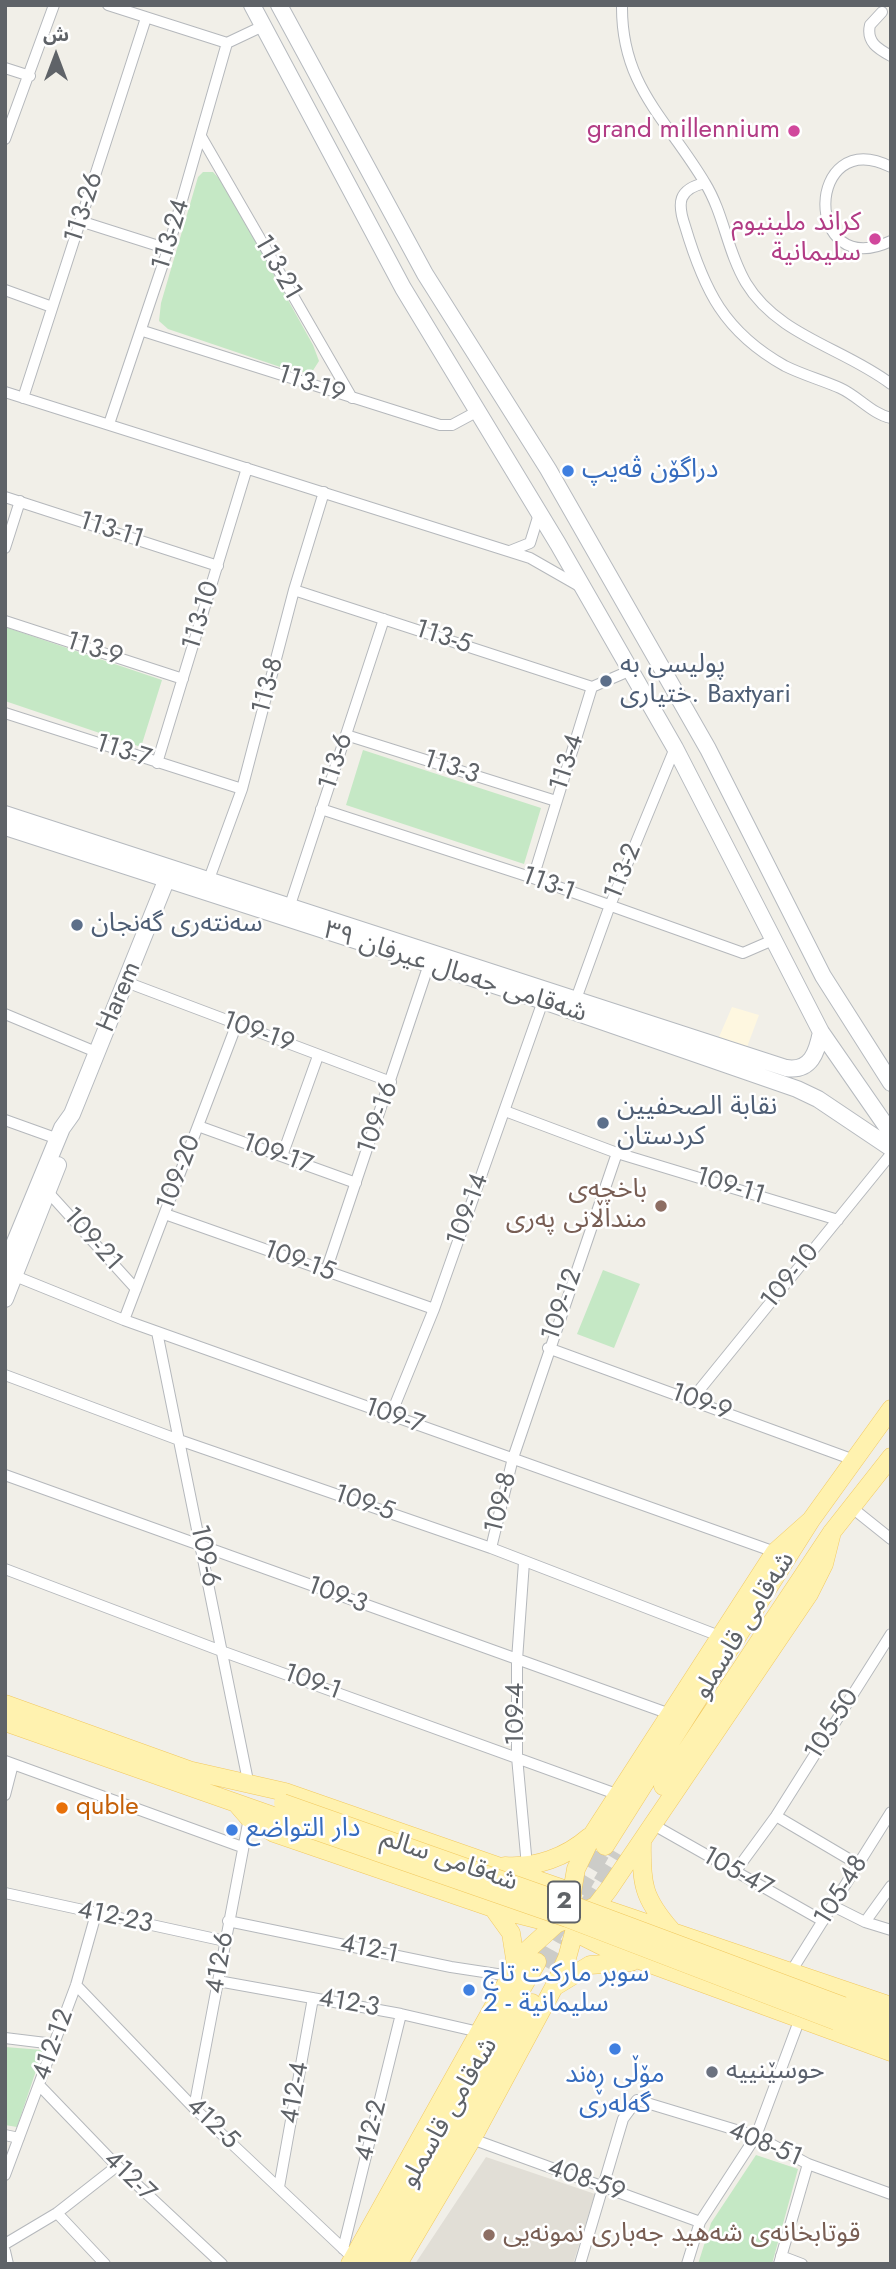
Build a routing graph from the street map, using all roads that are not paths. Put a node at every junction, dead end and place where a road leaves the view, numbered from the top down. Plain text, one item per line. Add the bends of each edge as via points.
1 (54, 5) edge
2 (107, 5) edge
3 (279, 5) edge
4 (622, 5) edge
5 (257, 7) edge
6 (131, 9) edge
7 (885, 12) edge
8 (146, 18) junction
9 (263, 26) junction
10 (227, 43) junction
11 (891, 56) edge
12 (5, 68) edge
13 (30, 76) junction
14 (202, 138) junction
15 (5, 139) edge
16 (891, 167) edge
17 (705, 183) junction
18 (80, 221) junction
19 (889, 246) edge
20 (168, 249) junction
21 (5, 290) edge
22 (52, 307) junction
23 (142, 331) junction
24 (891, 384) edge
25 (5, 392) edge
26 (23, 398) junction
27 (352, 398) junction
28 (478, 411) junction
29 (891, 418) edge
30 (109, 424) junction
31 (247, 468) junction
32 (324, 492) junction
33 (5, 496) edge
34 (20, 501) junction
35 (539, 514) junction
36 (5, 548) edge
37 (510, 551) junction
38 (218, 566) junction
39 (579, 586) junction
40 (294, 590) junction
41 (384, 619) junction
42 (5, 621) edge
43 (629, 671) junction
44 (183, 679) junction
45 (592, 687) junction
46 (5, 713) edge
47 (346, 735) junction
48 (675, 748) junction
49 (157, 763) junction
50 (242, 789) junction
51 (556, 802) junction
52 (321, 809) junction
53 (5, 814) edge
54 (5, 827) edge
55 (170, 873) junction
56 (533, 878) junction
57 (209, 879) junction
58 (290, 905) junction
59 (609, 908) junction
60 (773, 940) junction
61 (429, 964) junction
62 (127, 982) junction
63 (576, 999) junction
64 (542, 1002) junction
65 (5, 1014) edge
66 (236, 1026) junction
67 (821, 1032) junction
68 (96, 1052) junction
69 (318, 1056) junction
70 (801, 1068) junction
71 (391, 1082) junction
72 (891, 1083) edge
73 (797, 1089) junction
74 (505, 1111) junction
75 (72, 1114) junction
76 (5, 1120) edge
77 (198, 1126) junction
78 (891, 1133) edge
79 (58, 1139) junction
80 (891, 1149) edge
81 (617, 1153) junction
82 (891, 1154) edge
83 (282, 1156) junction
84 (356, 1183) junction
85 (48, 1192) junction
86 (165, 1214) junction
87 (838, 1220) junction
88 (10, 1271) edge
89 (326, 1271) junction
90 (136, 1289) junction
91 (5, 1299) edge
92 (434, 1309) junction
93 (124, 1321) junction
94 (156, 1332) junction
95 (548, 1348) junction
96 (5, 1375) edge
97 (692, 1399) junction
98 (891, 1409) edge
99 (390, 1417) junction
100 (179, 1440) junction
101 (891, 1457) edge
102 (513, 1458) junction
103 (854, 1460) junction
104 (5, 1475) edge
105 (851, 1507) junction
106 (811, 1520) junction
107 (832, 1532) junction
108 (891, 1539) edge
109 (202, 1548) junction
110 (491, 1548) junction
111 (775, 1552) junction
112 (524, 1562) junction
113 (5, 1569) edge
114 (891, 1634) edge
115 (722, 1637) junction
116 (224, 1652) junction
117 (517, 1660) junction
118 (5, 1704) edge
119 (670, 1714) junction
120 (5, 1722) edge
121 (517, 1757) junction
122 (9, 1762) edge
123 (188, 1770) junction
124 (248, 1781) junction
125 (5, 1795) edge
126 (620, 1795) junction
127 (236, 1803) junction
128 (281, 1810) junction
129 (891, 1812) edge
130 (776, 1816) junction
131 (249, 1818) junction
132 (647, 1832) junction
133 (606, 1844) junction
134 (242, 1847) junction
135 (495, 1865) junction
136 (859, 1865) junction
137 (527, 1866) junction
138 (576, 1869) junction
139 (735, 1872) junction
140 (538, 1881) junction
141 (891, 1886) edge
142 (609, 1889) junction
143 (572, 1892) junction
144 (5, 1893) edge
145 (596, 1906) junction
146 (833, 1906) junction
147 (493, 1908) junction
148 (617, 1912) junction
149 (96, 1914) junction
150 (527, 1918) junction
151 (228, 1921) junction
152 (823, 1921) junction
153 (865, 1922) junction
154 (556, 1924) junction
155 (575, 1924) junction
156 (671, 1930) junction
157 (891, 1930) edge
158 (225, 1941) junction
159 (534, 1942) junction
160 (604, 1947) junction
161 (567, 1958) junction
162 (653, 1965) junction
163 (513, 1970) junction
164 (792, 1970) junction
165 (547, 1973) junction
166 (218, 1981) junction
167 (76, 1985) junction
168 (313, 1998) junction
169 (891, 2006) edge
170 (840, 2013) junction
171 (401, 2014) junction
172 (799, 2021) junction
173 (891, 2023) edge
174 (479, 2032) junction
175 (5, 2038) edge
176 (891, 2040) edge
177 (54, 2044) junction
178 (891, 2052) edge
179 (39, 2085) junction
180 (194, 2108) junction
181 (5, 2135) edge
182 (756, 2136) junction
183 (19, 2138) junction
184 (472, 2139) junction
185 (808, 2164) junction
186 (117, 2166) junction
187 (5, 2175) edge
188 (279, 2187) junction
189 (601, 2187) junction
190 (891, 2194) edge
191 (57, 2213) junction
192 (700, 2222) junction
193 (5, 2244) edge
194 (5, 2250) edge
195 (352, 2259) edge
196 (780, 2260) edge
197 (8, 2264) edge
198 (105, 2264) edge
199 (222, 2264) edge
200 (382, 2264) edge
201 (398, 2264) edge
202 (580, 2264) edge
203 (687, 2264) edge
204 (802, 2264) edge

1 - 13 street
2 - 6 street
3 - 72 main road via 425,274 548,469 687,712 823,976
4 - 17 street via 625,48 637,85
5 - 9 main road
6 - 8 street
7 - 11 street via 870,25 869,37
8 - 10 street
8 - 18 street, 113-26
9 - 10 street
9 - 28 main road via 403,288
10 - 14 street, 113-24
12 - 13 street
13 - 15 street
14 - 20 street, 113-24
14 - 27 street, 113-21
16 - 19 street via 875,160 846,165 834,174 823,200 827,221 839,239 866,248
17 - 24 street via 720,211 738,269 762,303 800,333 856,360
17 - 29 street via 686,190 679,209 703,281 727,321 766,355 842,389
18 - 20 street
18 - 22 street, 113-26
20 - 23 street, 113-24
21 - 22 street
22 - 26 street, 113-26
23 - 27 street, 113-19
23 - 30 street, 113-24
25 - 26 street
26 - 30 street
27 - 28 street, 113-19 via 440,425 452,425
28 - 35 main road
30 - 31 street
31 - 32 street
31 - 38 street, 113-10
32 - 37 street
32 - 40 street, 113-8
33 - 34 street, 113-11
34 - 36 street
34 - 38 street, 113-11
35 - 37 street via 530,543
35 - 39 main road
37 - 39 street
38 - 44 street, 113-10
39 - 43 main road
40 - 41 street, 113-5
40 - 50 street, 113-8
41 - 45 street, 113-5
41 - 47 street, 113-6
42 - 44 street, 113-9
43 - 45 street
43 - 48 main road
44 - 49 street, 113-10
45 - 51 street, 113-4
46 - 49 street, 113-7
47 - 51 street, 113-3
47 - 52 street, 113-6
48 - 59 street, 113-2
48 - 60 main road
49 - 50 street, 113-7
50 - 57 street, 113-8
51 - 56 street, 113-4
52 - 56 street, 113-1
52 - 58 street, 113-6
53 - 55 main road, شەقامی جەمال عیرفان ٣٩
54 - 55 main road, شەقامی جەمال عیرفان ٣٩
55 - 57 main road, شەقامی جەمال عیرفان ٣٩
55 - 61 main road, شەقامی جەمال عیرفان ٣٩
55 - 62 main road, Harem
56 - 59 street, 113-1
57 - 58 main road, شەقامی جەمال عیرفان ٣٩
58 - 63 main road, شەقامی جەمال عیرفان ٣٩
59 - 60 street, 113-1 via 743,953
59 - 63 street, 113-2
60 - 67 main road
61 - 64 main road, شەقامی جەمال عیرفان ٣٩
61 - 71 street, 109-16
62 - 66 street, 109-19
62 - 68 main road, Harem
63 - 70 main road, شەقامی جەمال عیرفان ٣٩ via 786,1068
64 - 73 main road, شەقامی جەمال عیرفان ٣٩
64 - 74 street, 109-14
65 - 68 street
66 - 69 street, 109-19
66 - 77 street, 109-20
67 - 70 main road via 816,1053
67 - 78 main road
68 - 75 main road, Harem
69 - 71 street, 109-19
69 - 83 street
70 - 73 main road via 802,1082
71 - 84 street, 109-16
73 - 80 main road, شەقامی جەمال عیرفان ٣٩
74 - 81 street, 109-11
74 - 92 street, 109-14
75 - 79 main road, Harem
75 - 85 main road, Harem
76 - 79 street
77 - 83 street, 109-17
77 - 86 street, 109-20
79 - 88 main road, Harem
81 - 87 street, 109-11
81 - 95 street, 109-12
82 - 87 street, 109-10
83 - 84 street, 109-17
84 - 89 street, 109-16
85 - 88 main road, Harem
85 - 90 street, 109-21
86 - 89 street, 109-15
86 - 90 street, 109-20
87 - 97 street, 109-10
88 - 91 main road, Harem
88 - 93 street, 109-7
89 - 92 street, 109-15
90 - 93 street, 109-20
92 - 99 street, 109-14
93 - 94 street, 109-7
94 - 99 street, 109-7
94 - 100 street, 109-6
95 - 97 street, 109-9
95 - 102 street, 109-12
96 - 100 street, 109-5
97 - 103 street, 109-9
98 - 103 main road, شەقامی قاسملو
99 - 102 street, 109-7
100 - 109 street, 109-6
100 - 110 street, 109-5
101 - 105 main road, شەقامی قاسملو
102 - 110 street, 109-8
102 - 111 street, 109-7
103 - 106 main road, شەقامی قاسملو
104 - 109 street, 109-3
105 - 107 main road, شەقامی قاسملو
105 - 108 street
106 - 111 main road
106 - 133 main road, شەقامی قاسملو
107 - 132 main road via 809,1594
107 - 133 main road, شەقامی قاسملو
109 - 116 street, 109-6
109 - 117 street, 109-3
110 - 112 street, 109-5
111 - 115 main road
112 - 115 street, 109-5
112 - 117 street, 109-4
113 - 116 street, 109-1
114 - 130 street, 105-50
115 - 119 main road
116 - 121 street, 109-1
116 - 124 street, 109-6
117 - 119 street, 109-3
117 - 121 street, 109-4
118 - 123 main road, شەقامی سالم / 2
119 - 126 main road
120 - 127 main road, شەقامی سالم / 2
121 - 126 street, 109-1
121 - 137 street, 109-4
122 - 125 street
122 - 134 street
123 - 124 main road
123 - 128 main road, شەقامی سالم / 2
124 - 135 main road
126 - 133 main road
127 - 128 main road, شەقامی سالم / 2
127 - 131 main road
128 - 170 main road, شەقامی سالم / 2, bridge via 567,1918
129 - 136 street, 105-48
130 - 136 street
130 - 139 street, 105-50
131 - 134 street, 412-6
131 - 147 main road via 274,1833
132 - 139 street, 105-47
132 - 142 main road
132 - 156 main road via 641,1874 645,1894
133 - 137 main road
133 - 138 main road
134 - 151 street, 412-6
135 - 137 main road
135 - 140 main road
136 - 146 street, 105-48
138 - 142 main road via 584,1884 600,1891
138 - 143 main road
139 - 152 street, 105-47
140 - 143 main road
140 - 150 main road via 545,1902
141 - 153 street
142 - 145 main road
143 - 155 main road
144 - 149 street, 412-23
145 - 148 main road
145 - 155 main road
146 - 152 street, 105-48
146 - 153 street
147 - 150 main road
147 - 163 main road via 511,1934
148 - 156 main road
148 - 160 main road via 604,1916 597,1927
149 - 158 street, 412-23
149 - 167 street, 412-12
150 - 154 main road
151 - 158 street, 412-6
151 - 163 street, 412-1 via 451,1967
152 - 164 street, 105-48
153 - 157 street
154 - 155 main road
154 - 159 main road
155 - 160 main road
155 - 161 main road
156 - 164 main road
158 - 166 street, 412-6
159 - 161 main road via 554,1943
159 - 163 main road
160 - 162 main road
161 - 165 main road
162 - 165 main road via 598,1963
162 - 172 main road
163 - 174 main road
164 - 169 main road
165 - 184 main road
165 - 195 main road, شەقامی قاسملو
165 - 200 main road, شەقامی قاسملو
166 - 168 street, 412-3
166 - 180 street, 412-6
167 - 177 street, 412-12
167 - 180 street, 412-5
168 - 171 street, 412-3
168 - 188 street, 412-4
170 - 173 main road, شەقامی سالم / 2
170 - 176 main road, شەقامی سالم / 2
171 - 174 street, 412-3
171 - 195 street, 412-2
172 - 178 main road
172 - 182 street
174 - 195 main road
175 - 177 street
177 - 179 street, 412-12
179 - 183 street, 412-12
179 - 186 street, 412-7
180 - 188 street, 412-5
181 - 183 street
182 - 185 street, 408-51
182 - 189 street, 408-51 via 637,2100 623,2119
182 - 192 street
183 - 187 street, 412-12
184 - 189 street, 408-59
184 - 201 main road
185 - 190 street, 408-51
185 - 196 street
186 - 191 street
186 - 199 street, 412-7
188 - 195 street, 412-5
189 - 192 street, 408-59
189 - 202 street
191 - 193 street
191 - 198 street
192 - 203 street
194 - 197 street
196 - 204 street

